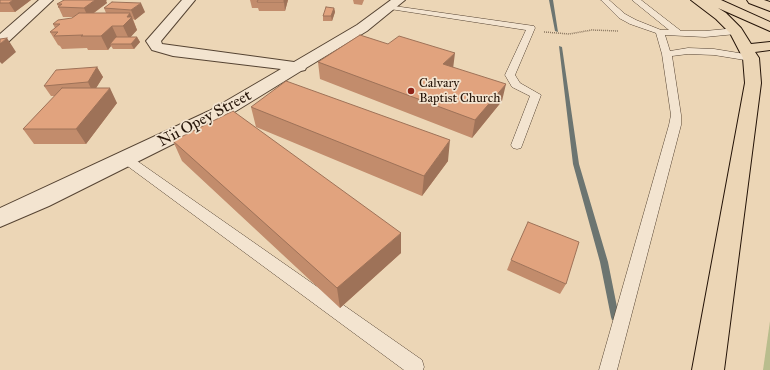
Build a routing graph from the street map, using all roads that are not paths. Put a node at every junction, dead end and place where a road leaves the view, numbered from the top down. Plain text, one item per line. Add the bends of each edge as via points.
1 (47, 0) edge
2 (189, 0) edge
3 (605, 0) edge
4 (636, 0) edge
5 (697, 0) edge
6 (710, 0) edge
7 (753, 0) edge
8 (394, 3) edge
9 (770, 7) edge
10 (770, 27) edge
11 (660, 32) junction
12 (679, 34) junction
13 (0, 42) edge
14 (744, 46) junction
15 (770, 46) edge
16 (666, 54) junction
17 (299, 66) junction
18 (517, 145) dead end
19 (126, 159) junction
20 (0, 218) edge
21 (415, 367) dead end
22 (608, 370) edge
23 (708, 370) edge

1 - 13 street
2 - 17 street via 152,41 157,46 173,51
3 - 11 lane via 622,16
4 - 12 lane
5 - 14 highway via 721,16
6 - 10 highway
7 - 9 highway
8 - 17 street, Nii Opey Street via 362,28
8 - 18 lane via 531,28 510,75 516,85 536,95
11 - 12 lane
11 - 16 lane
12 - 14 lane
14 - 15 highway
14 - 16 lane via 714,52 688,51
14 - 23 highway via 753,84
16 - 22 lane via 676,115 675,125
17 - 19 street, Nii Opey Street via 216,115
19 - 20 street, Nii Opey Street
19 - 21 lane

